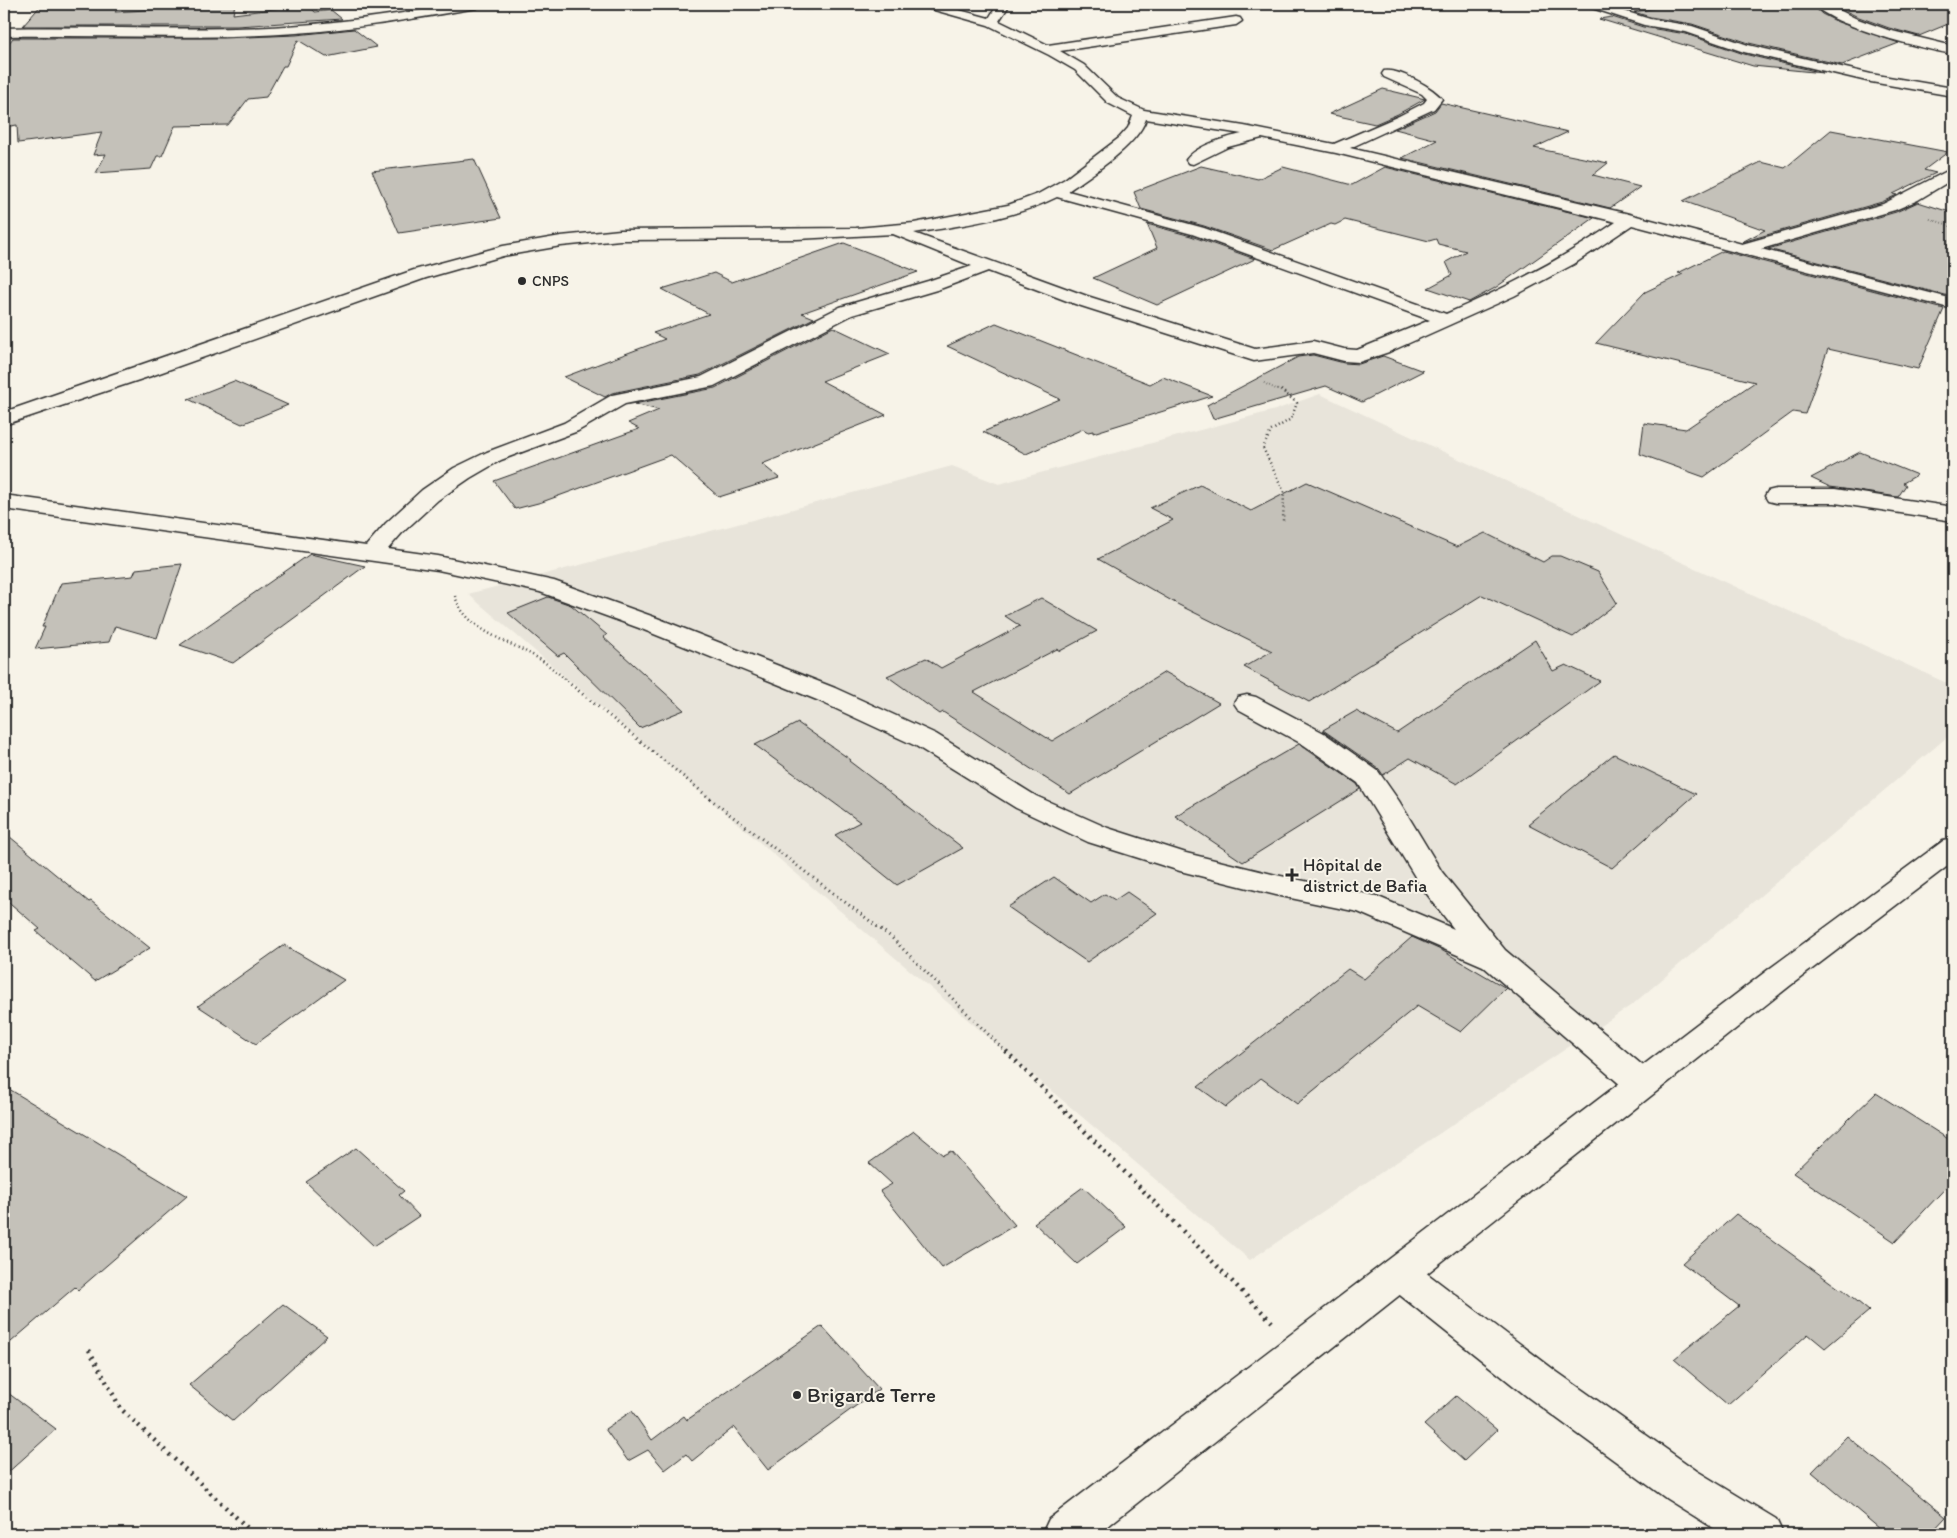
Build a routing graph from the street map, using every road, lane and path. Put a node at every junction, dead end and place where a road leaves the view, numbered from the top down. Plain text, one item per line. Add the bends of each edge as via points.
1 (478, 4) edge
2 (752, 4) edge
3 (904, 4) edge
4 (924, 4) edge
5 (1004, 4) edge
6 (1590, 4) edge
7 (1819, 4) edge
8 (1236, 20) dead end
9 (992, 22) junction
10 (4, 32) edge
11 (1048, 49) junction
12 (1953, 50) edge
13 (1389, 74) dead end
14 (1953, 92) edge
15 (1141, 114) junction
16 (1266, 134) junction
17 (1336, 149) junction
18 (1193, 160) dead end
19 (1953, 173) edge
20 (1055, 192) junction
21 (1625, 218) junction
22 (891, 230) junction
23 (1743, 249) junction
24 (990, 265) junction
25 (1953, 304) edge
26 (1446, 320) junction
27 (1254, 355) junction
28 (4, 419) edge
29 (1776, 496) dead end
30 (4, 502) edge
31 (1953, 514) edge
32 (1283, 521) dead end
33 (371, 554) junction
34 (438, 563) junction
35 (1247, 703) dead end
36 (1953, 848) edge
37 (1494, 958) junction
38 (1642, 1084) junction
39 (1399, 1274) junction
40 (89, 1350) dead end
41 (1300, 1351) junction
42 (254, 1534) edge
43 (1064, 1534) edge
44 (1761, 1534) edge

1 - 10 street via 272,31
2 - 3 path via 807,10
4 - 9 street
5 - 9 street
6 - 14 street via 1642,20 1694,30 1744,48 1871,78
7 - 12 street via 1898,38
8 - 11 street
9 - 11 street
11 - 15 street via 1090,76 1111,100
13 - 17 street via 1427,91 1435,99 1429,106 1404,119
15 - 16 street
15 - 20 street via 1132,134
16 - 17 street
16 - 18 street via 1231,140
17 - 21 street
19 - 23 street via 1889,207
20 - 22 street via 999,212
20 - 26 street via 1198,231
21 - 23 street
21 - 26 street via 1625,223 1578,254
22 - 24 street
22 - 28 street via 632,233 544,242 396,282
23 - 25 street
24 - 27 street via 1081,300
24 - 33 street via 846,311 707,382 619,399 571,427 494,456 430,495
26 - 27 street via 1359,356 1313,348
27 - 32 path via 1256,361 1243,371 1253,379 1279,389 1297,403 1291,419 1271,431 1263,448 1284,492
29 - 31 street via 1835,496
30 - 33 street
33 - 34 street
34 - 37 street via 546,586 826,694 926,740 1026,802 1098,835 1180,861 1365,903
34 - 41 path via 445,570 459,609 490,635 543,661 724,810 891,937
35 - 37 street via 1314,738 1368,777 1386,801 1431,878
36 - 38 street
37 - 38 street
38 - 39 street
39 - 41 street
39 - 44 street via 1543,1385 1682,1485
40 - 42 path via 122,1409
41 - 43 street

